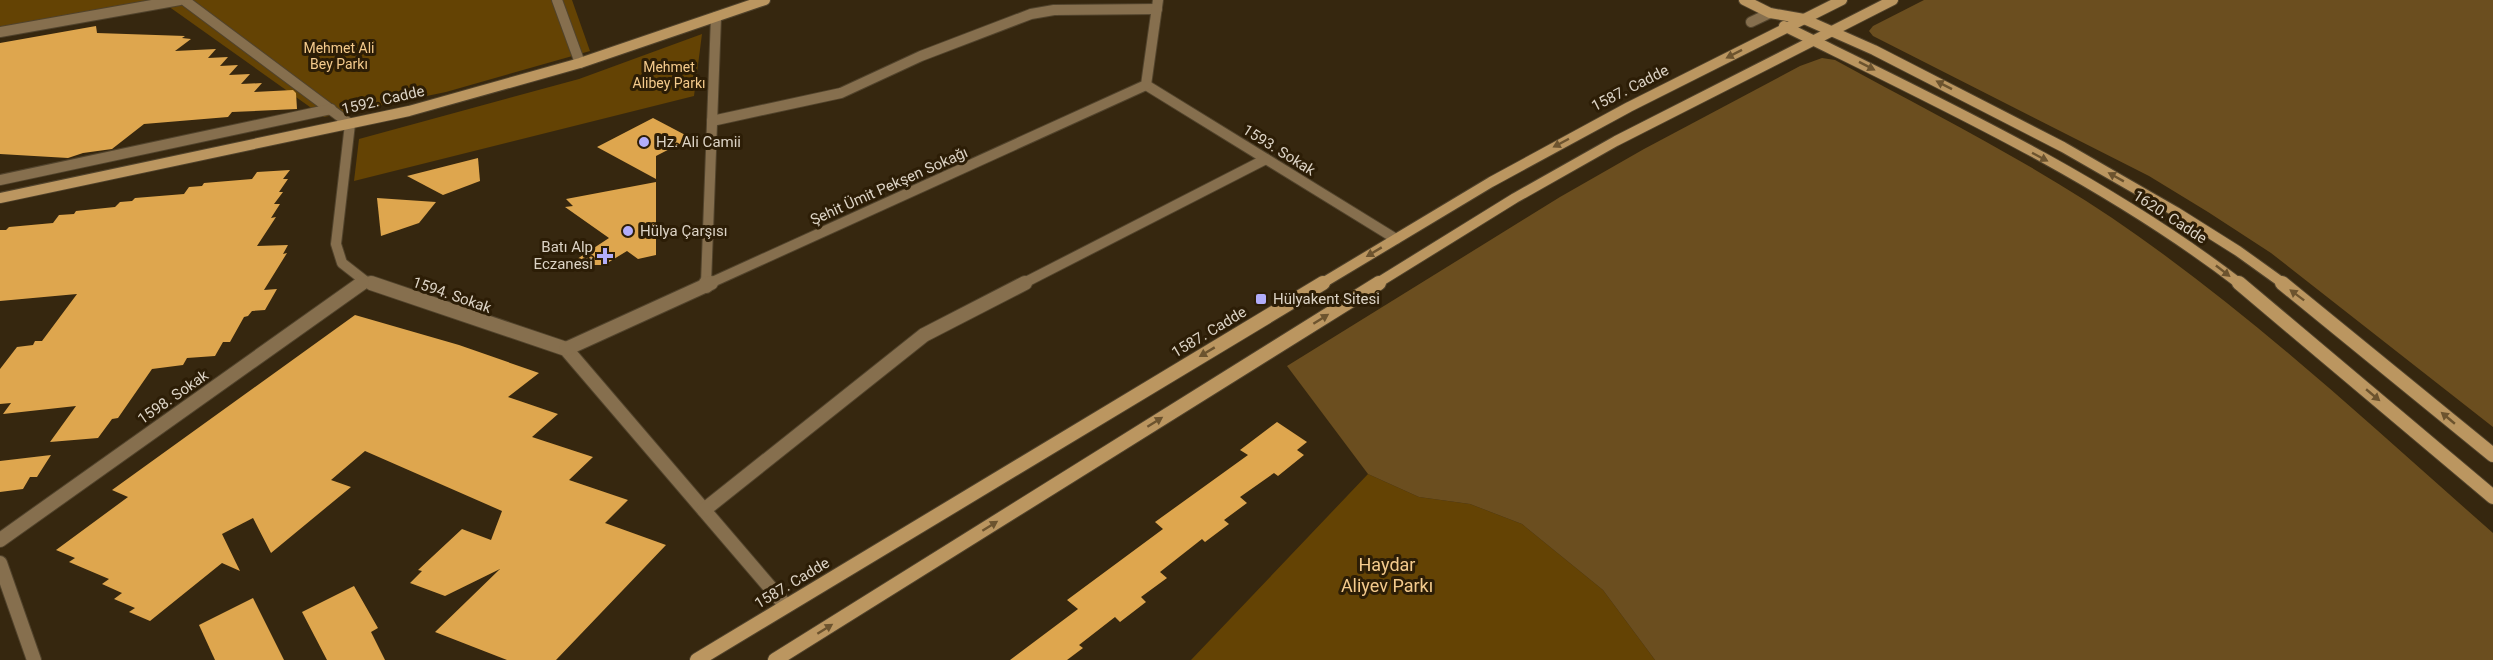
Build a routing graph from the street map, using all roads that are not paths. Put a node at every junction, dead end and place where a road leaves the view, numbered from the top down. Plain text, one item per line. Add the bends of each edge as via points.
1 (182, 0) edge
2 (557, 0) edge
3 (765, 0) edge
4 (1744, 0) edge
5 (1842, 0) edge
6 (1893, 0) edge
7 (1158, 4) edge
8 (1770, 13) junction
9 (716, 17) junction
10 (1804, 19) junction
11 (1751, 22) dead end
12 (1787, 28) junction
13 (1833, 31) junction
14 (0, 32) edge
15 (1814, 41) junction
16 (580, 63) junction
17 (1146, 86) junction
18 (331, 110) junction
19 (712, 121) junction
20 (350, 124) junction
21 (1266, 159) junction
22 (0, 180) edge
23 (0, 198) edge
24 (1396, 239) junction
25 (365, 281) junction
26 (706, 286) junction
27 (566, 349) junction
28 (2493, 455) edge
29 (2493, 497) edge
30 (704, 510) junction
31 (0, 540) edge
32 (0, 563) edge
33 (786, 606) junction
34 (34, 660) edge
35 (697, 660) edge
36 (775, 660) edge

1 - 14 street
1 - 18 street
2 - 16 street
3 - 9 main road, 1592. Cadde
4 - 8 main road
5 - 10 main road, 1587. Cadde
6 - 13 main road
7 - 17 street
7 - 19 street via 1031,14 921,56 841,93
8 - 10 main road, 1620. Cadde
8 - 11 street
8 - 12 main road, 1620. Cadde
9 - 16 main road, 1592. Cadde
9 - 19 street
10 - 12 main road, 1587. Cadde
10 - 13 main road, 1620. Cadde
12 - 15 main road, 1620. Cadde
12 -> 24 main road, 1587. Cadde via 1561,142
13 - 15 main road
28 -> 13 main road, 1620. Cadde via 2301,297 2238,251 2082,157
15 -> 29 main road, 1620. Cadde via 2100,190 2178,239 2262,301
36 -> 15 main road via 1515,198 1588,156
16 - 20 main road, 1592. Cadde
17 - 21 street, 1593. Sokak
17 - 26 street, Şehit Ümit Pekşen Sokağı
18 - 20 street
18 - 22 street
19 - 26 street
20 - 23 main road, 1592. Cadde
20 - 25 street, 1594. Sokak via 336,244 342,264
21 - 24 street, 1593. Sokak
21 - 30 street via 924,335
24 -> 33 main road, 1587. Cadde
25 - 27 street, 1594. Sokak
25 - 31 street, 1598. Sokak
26 - 27 street, Şehit Ümit Pekşen Sokağı
27 - 30 street
30 - 33 street
32 - 34 street
33 - 35 main road, 1587. Cadde

